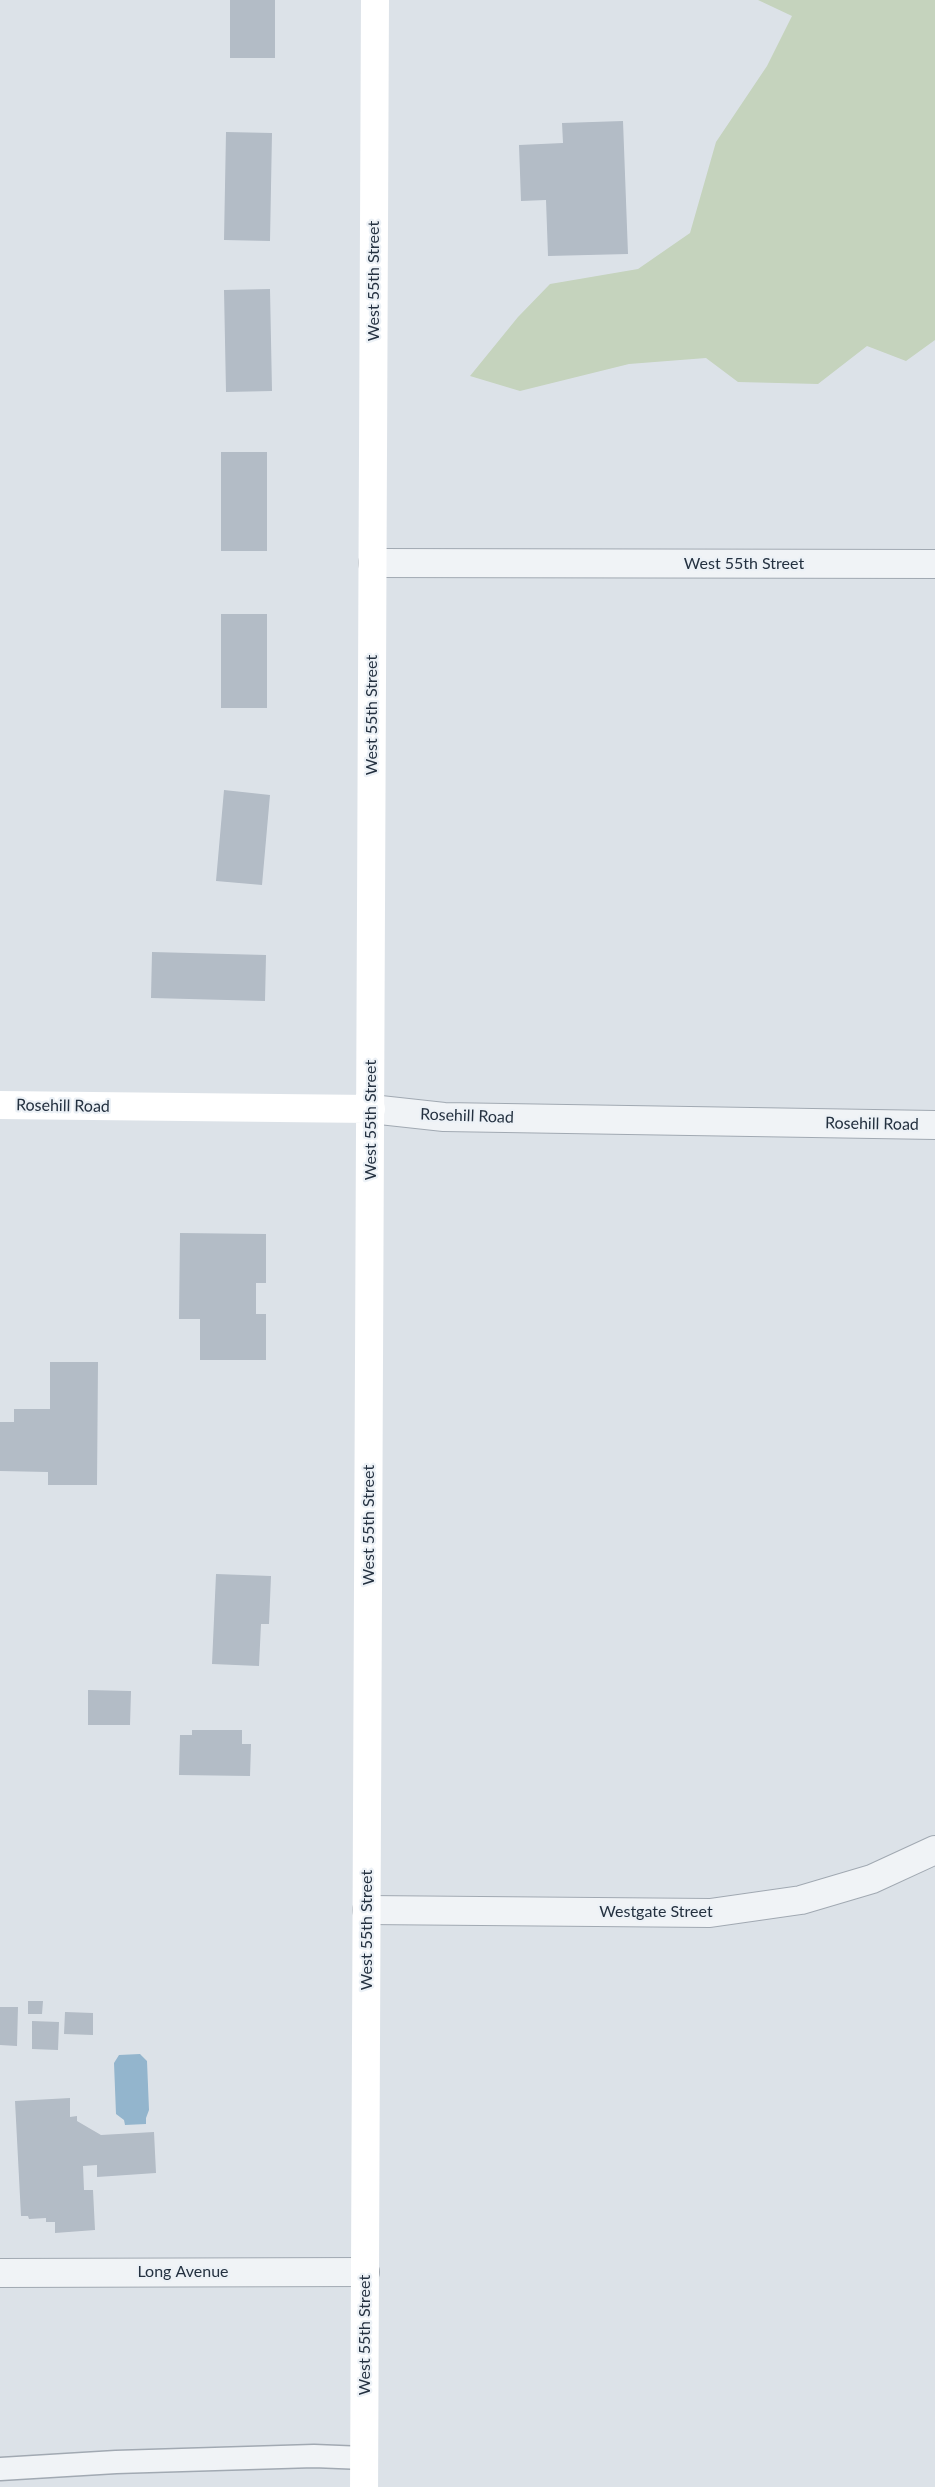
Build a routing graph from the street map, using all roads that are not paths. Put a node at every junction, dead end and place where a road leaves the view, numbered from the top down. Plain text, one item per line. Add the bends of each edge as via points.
1 (375, 0) edge
2 (373, 563) junction
3 (935, 564) edge
4 (0, 1105) edge
5 (371, 1109) junction
6 (935, 1124) edge
7 (935, 1850) edge
8 (367, 1910) junction
9 (365, 2272) junction
10 (0, 2273) edge
11 (364, 2458) junction
12 (0, 2469) edge
13 (364, 2487) edge

1 - 2 street, West 55th Street
2 - 3 street, West 55th Street
2 - 5 street, West 55th Street
4 - 5 street, Rosehill Road
5 - 6 street, Rosehill Road via 444,1117
5 - 8 street, West 55th Street
7 - 8 street, Westgate Street via 872,1879 802,1900 710,1913
8 - 9 street, West 55th Street
9 - 10 street, Long Avenue
9 - 11 street, West 55th Street
11 - 12 lane via 314,2456
11 - 13 street, West 55th Street

